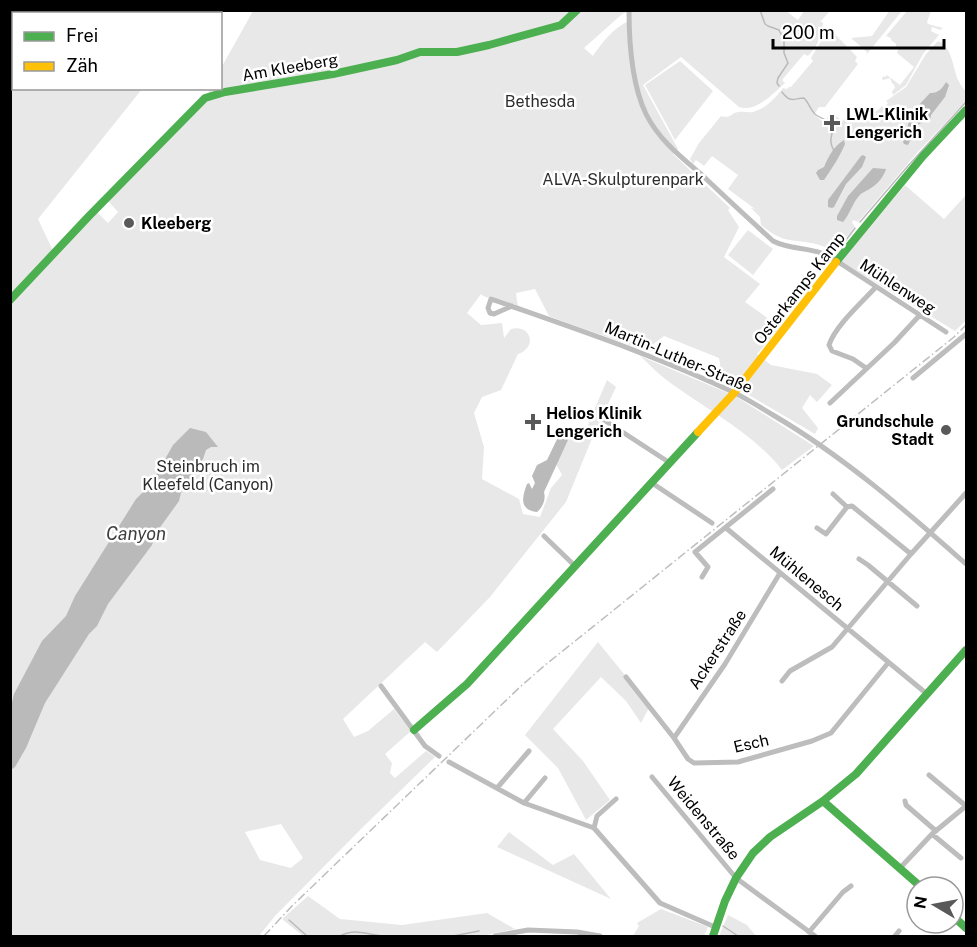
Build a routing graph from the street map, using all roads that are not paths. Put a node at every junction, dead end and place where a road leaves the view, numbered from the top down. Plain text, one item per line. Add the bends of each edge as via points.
1 (577, 10) edge
2 (629, 10) edge
3 (966, 110) edge
4 (837, 261) junction
5 (876, 287) junction
6 (10, 300) edge
7 (512, 306) dead end
8 (919, 316) junction
9 (946, 332) dead end
10 (964, 336) edge
11 (966, 344) edge
12 (866, 368) junction
13 (913, 378) dead end
14 (734, 393) junction
15 (830, 403) dead end
16 (604, 420) dead end
17 (670, 463) junction
18 (652, 483) junction
19 (773, 489) dead end
20 (966, 493) edge
21 (833, 494) dead end
22 (847, 507) junction
23 (712, 523) dead end
24 (726, 528) junction
25 (817, 528) dead end
26 (931, 532) junction
27 (544, 536) dead end
28 (911, 554) junction
29 (859, 559) dead end
30 (966, 564) edge
31 (576, 567) junction
32 (780, 573) junction
33 (702, 578) dead end
34 (888, 582) junction
35 (917, 606) dead end
36 (847, 629) junction
37 (966, 650) edge
38 (888, 663) junction
39 (626, 678) dead end
40 (782, 681) dead end
41 (381, 686) dead end
42 (927, 694) junction
43 (414, 730) junction
44 (674, 738) junction
45 (529, 751) dead end
46 (439, 756) dead end
47 (449, 762) dead end
48 (929, 775) dead end
49 (652, 777) dead end
50 (545, 778) dead end
51 (497, 788) junction
52 (616, 799) dead end
53 (823, 801) junction
54 (905, 801) dead end
55 (524, 803) junction
56 (966, 806) edge
57 (594, 828) junction
58 (934, 833) junction
59 (961, 858) dead end
60 (900, 868) junction
61 (908, 875) edge
62 (736, 878) junction
63 (851, 886) dead end
64 (715, 927) junction
65 (809, 932) junction
66 (495, 936) edge
67 (600, 936) edge
68 (713, 936) edge
69 (815, 936) edge

1 - 6 street, Am Kleeberg via 561,25 489,45 457,52 420,52 333,74 205,98
2 - 4 street via 639,96 658,132 773,241 819,251
3 - 4 street, Osterkamps Kamp
4 - 5 street, Mühlenweg
4 - 14 street, Osterkamps Kamp
5 - 8 street, Mühlenweg
5 - 12 street via 829,345 832,351
7 - 14 street, Martin-Luther-Straße via 634,349
8 - 9 street, Mühlenweg
8 - 12 street
10 - 11 street
10 - 13 street
12 - 15 street
14 - 17 street, Osterkamps Kamp
14 - 26 street, Martin-Luther-Straße via 836,456
16 - 17 street
17 - 18 street, Osterkamps Kamp
18 - 23 street
18 - 31 street, Osterkamps Kamp
19 - 24 street
20 - 26 street
21 - 22 street
22 - 25 street via 826,534
22 - 28 street via 852,506
24 - 32 street, Mühlenesch
24 - 33 street via 695,552 708,567
26 - 28 street
26 - 30 street, Martin-Luther-Straße
27 - 31 street
28 - 34 street
29 - 34 street
31 - 43 street, Osterkamps Kamp via 467,684
32 - 36 street, Mühlenesch
32 - 44 street, Ackerstraße
34 - 35 street
34 - 36 street
36 - 38 street, Mühlenesch
36 - 40 street via 831,647 790,671
37 - 42 street
38 - 42 street, Mühlenesch
38 - 44 street, Esch via 831,733 812,741 738,762 694,763
39 - 44 street, Esch
41 - 43 street
42 - 53 street via 856,774
43 - 46 street via 425,746
45 - 51 street
47 - 51 street
48 - 56 street
49 - 62 street, Weidenstraße
50 - 55 street
51 - 55 street
52 - 57 street via 597,816
53 - 60 street
53 - 62 street via 770,837
54 - 58 street
55 - 57 street
56 - 58 street
57 - 64 street via 660,903
58 - 59 street
58 - 60 street
60 - 61 street
62 - 64 street
62 - 65 street, Weidenstraße
63 - 65 street
64 - 68 street
65 - 69 street, Weidenstraße
66 - 67 street via 528,930

